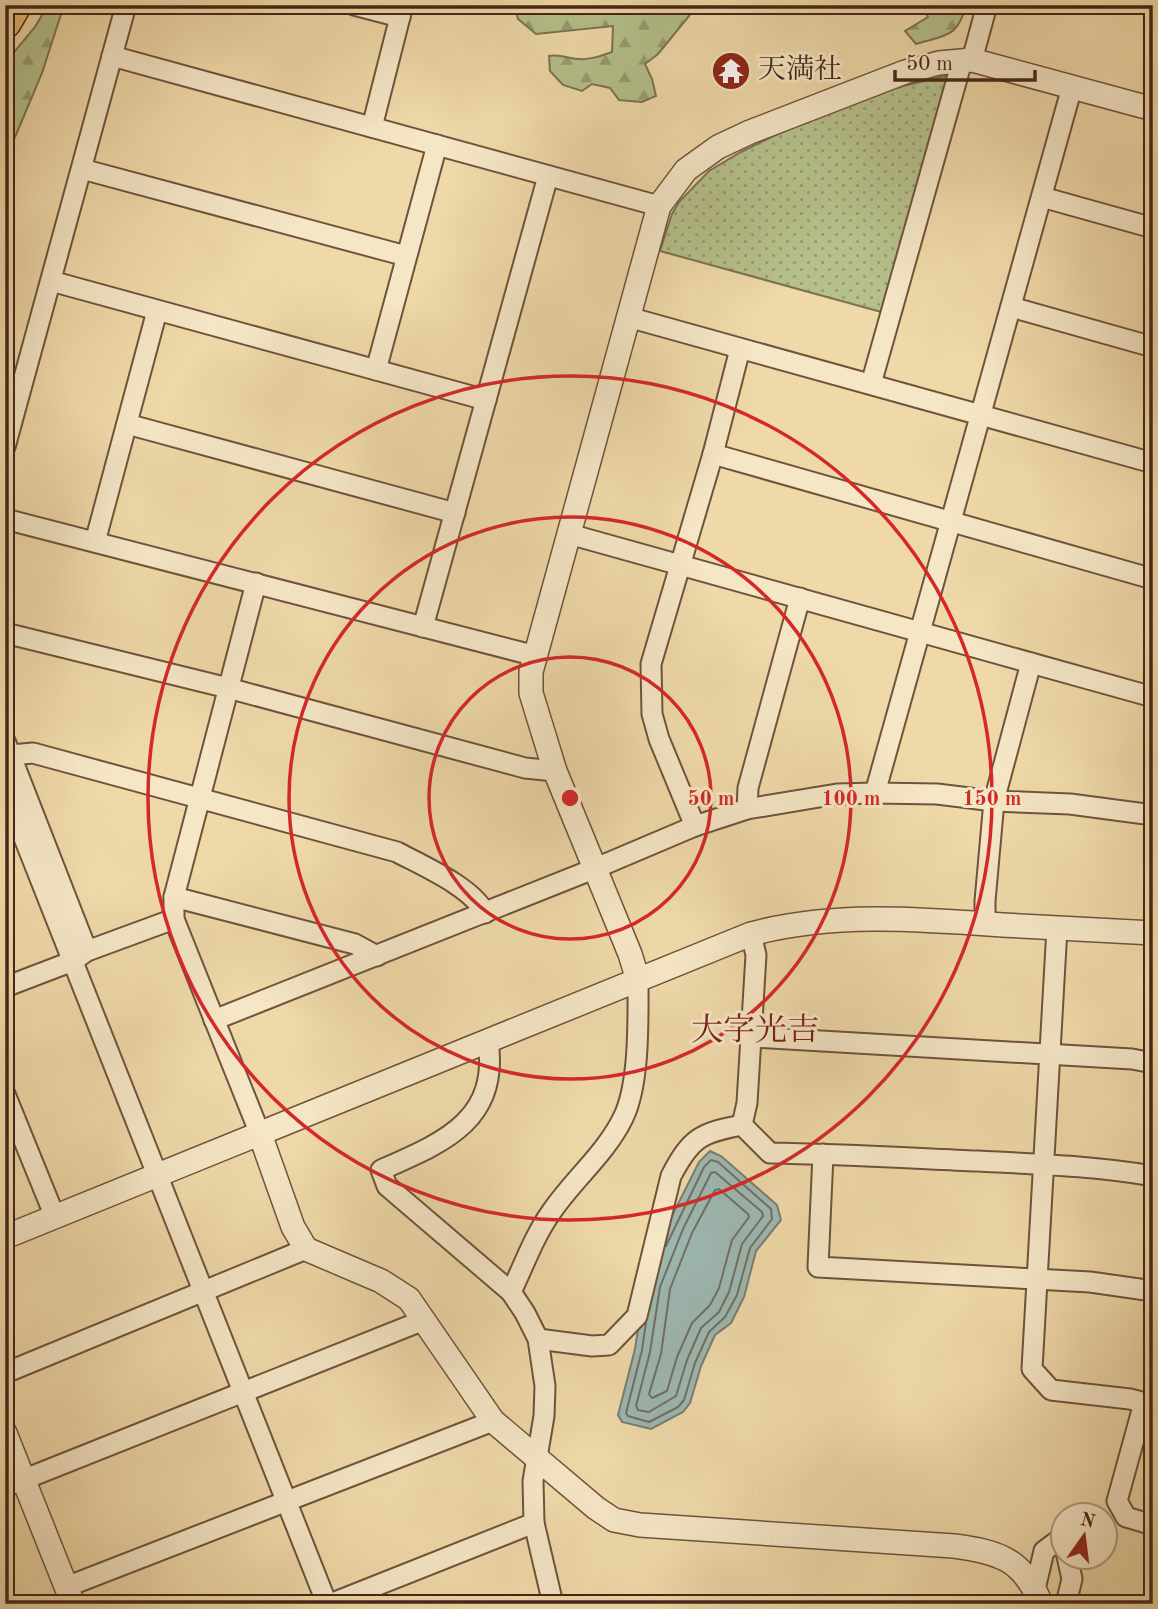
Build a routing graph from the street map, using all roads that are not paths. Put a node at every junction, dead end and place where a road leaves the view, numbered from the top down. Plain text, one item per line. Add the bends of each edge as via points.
1 (15, 5) edge
2 (126, 5) edge
3 (354, 5) edge
4 (987, 5) edge
5 (402, 11) edge
6 (5, 22) edge
7 (113, 56) junction
8 (967, 60) junction
9 (1072, 87) junction
10 (1153, 109) edge
11 (372, 127) junction
12 (437, 145) junction
13 (82, 169) junction
14 (548, 176) junction
15 (1042, 197) junction
16 (659, 206) junction
17 (1153, 228) edge
18 (406, 256) junction
19 (51, 281) junction
20 (1011, 307) junction
21 (157, 311) junction
22 (628, 317) junction
23 (1153, 347) edge
24 (740, 349) junction
25 (376, 370) junction
26 (871, 384) junction
27 (486, 400) junction
28 (980, 415) junction
29 (127, 424) junction
30 (5, 447) edge
31 (713, 454) junction
32 (1153, 463) edge
33 (455, 513) junction
34 (5, 519) edge
35 (951, 522) junction
36 (569, 534) junction
37 (95, 542) junction
38 (680, 565) junction
39 (1153, 579) edge
40 (256, 583) junction
41 (800, 598) junction
42 (423, 626) junction
43 (920, 632) junction
44 (5, 633) edge
45 (537, 656) junction
46 (1031, 663) junction
47 (228, 688) junction
48 (1153, 697) edge
49 (8, 748) edge
50 (555, 771) junction
51 (5, 790) edge
52 (875, 793) junction
53 (200, 797) junction
54 (994, 801) junction
55 (747, 809) junction
56 (1153, 815) edge
57 (695, 826) junction
58 (596, 869) junction
59 (174, 897) junction
60 (485, 913) junction
61 (174, 919) junction
62 (985, 924) junction
63 (1057, 928) junction
64 (1153, 933) edge
65 (751, 934) junction
66 (80, 956) junction
67 (377, 956) junction
68 (638, 980) junction
69 (5, 987) edge
70 (214, 1020) junction
71 (752, 1037) junction
72 (488, 1041) junction
73 (1049, 1054) junction
74 (1153, 1063) edge
75 (5, 1094) edge
76 (743, 1125) junction
77 (260, 1133) junction
78 (823, 1154) junction
79 (1043, 1165) junction
80 (158, 1175) junction
81 (1153, 1177) edge
82 (55, 1217) junction
83 (5, 1237) edge
84 (306, 1249) junction
85 (1037, 1280) junction
86 (203, 1291) junction
87 (1153, 1291) edge
88 (511, 1292) junction
89 (424, 1320) junction
90 (538, 1339) junction
91 (5, 1373) edge
92 (243, 1392) junction
93 (1148, 1404) edge
94 (493, 1421) junction
95 (5, 1433) edge
96 (536, 1458) junction
97 (14, 1483) edge
98 (286, 1500) junction
99 (534, 1523) junction
100 (1153, 1525) edge
101 (1050, 1546) edge
102 (1070, 1570) edge
103 (70, 1595) edge
104 (1038, 1597) edge
105 (1153, 1599) edge
106 (328, 1604) edge
107 (553, 1604) edge
108 (1066, 1604) edge
109 (1150, 1604) edge

1 - 6 highway
2 - 7 street
3 - 5 street
4 - 8 street
5 - 11 street
7 - 11 street
7 - 13 street
8 - 9 street
8 - 16 street via 905,72 718,147 686,170
8 - 26 street
9 - 10 street
9 - 15 street
11 - 12 street
12 - 14 street
12 - 18 street
13 - 18 street
13 - 19 street
14 - 16 street
14 - 27 street
15 - 17 street
15 - 20 street
16 - 22 street
18 - 25 street
19 - 21 street
19 - 30 street
20 - 23 street
20 - 28 street
21 - 25 street
21 - 29 street
22 - 24 street
22 - 36 street
24 - 26 street
24 - 31 street
25 - 27 street
26 - 28 street
27 - 33 street
28 - 32 street
28 - 35 street
29 - 33 street
29 - 37 street
31 - 35 street
31 - 38 street
33 - 42 street
34 - 37 street
35 - 39 street
35 - 43 street
36 - 38 street
36 - 45 street
37 - 40 street
38 - 41 street
38 - 57 street via 651,664 652,714
40 - 42 street
40 - 47 street
41 - 43 street
41 - 55 street via 748,788
42 - 45 street
43 - 46 street
43 - 52 street
44 - 47 street
45 - 50 street via 531,692
46 - 48 street
46 - 54 street
47 - 50 street via 525,768
47 - 53 street
49 - 53 street
49 - 66 street
50 - 58 street
51 - 66 street
52 - 54 street
52 - 55 street via 837,794
53 - 59 street
53 - 60 street via 397,852 479,901
54 - 56 street via 1070,804
54 - 62 street
55 - 57 street
57 - 58 street
58 - 60 street
58 - 68 street
59 - 61 street
59 - 67 street via 355,944
60 - 67 street
61 - 66 street
61 - 70 street
62 - 63 street
62 - 65 street via 842,920
63 - 64 street
63 - 73 street
65 - 68 street
65 - 71 street via 757,955
66 - 69 street
66 - 80 street
67 - 70 street
68 - 72 street
68 - 88 street via 638,1028 625,1116 551,1212
70 - 77 street
71 - 73 street
71 - 76 street
72 - 77 street
72 - 88 street via 491,1058 480,1108 458,1131 433,1147 381,1170 387,1186
73 - 74 street
73 - 79 street
75 - 82 street
76 - 78 street via 770,1153
76 - 90 street via 698,1138 682,1156 671,1176 637,1316 609,1345
77 - 80 street
77 - 84 street via 293,1227
78 - 79 street
78 - 85 street via 817,1266
79 - 81 street
79 - 85 street
80 - 82 street
80 - 86 street
82 - 83 street
84 - 86 street
84 - 89 street via 381,1281 409,1299
85 - 87 street
85 - 93 street via 1032,1369 1051,1390
86 - 91 street
86 - 92 street
88 - 90 street
89 - 92 street
89 - 94 street
90 - 96 street via 545,1385
92 - 97 street
92 - 98 street
93 - 100 street via 1117,1501 1126,1517
94 - 96 street
94 - 98 street
95 - 97 street
96 - 99 street
96 - 104 street via 614,1520 987,1550 1021,1570
97 - 103 street
98 - 103 street
98 - 106 street
99 - 106 street
99 - 107 street
101 - 104 street via 1044,1551
102 - 108 street
105 - 109 street

